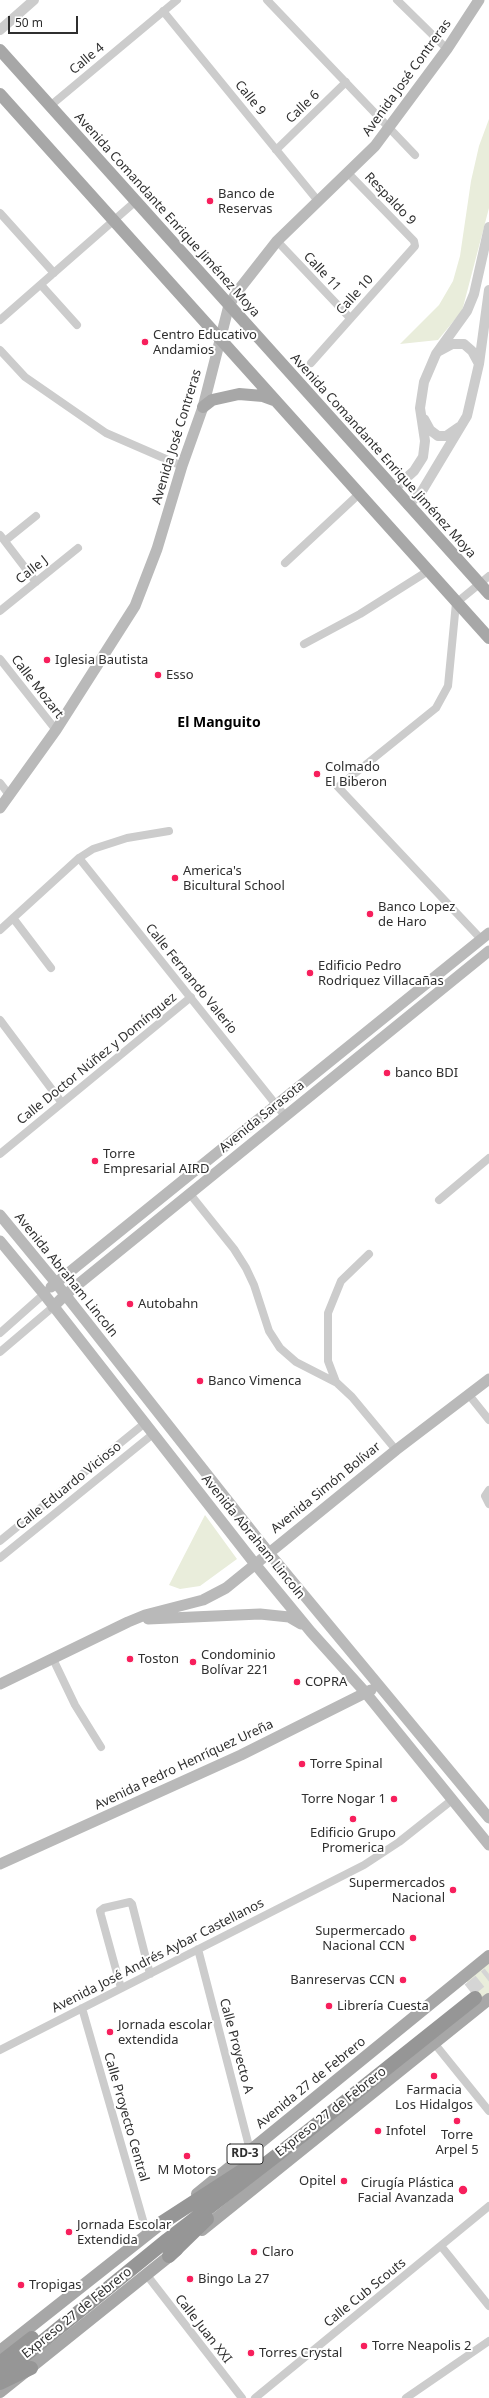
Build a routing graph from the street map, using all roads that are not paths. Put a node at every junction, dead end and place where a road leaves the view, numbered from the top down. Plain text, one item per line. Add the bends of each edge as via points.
1 (34, 0) edge
2 (177, 0) edge
3 (267, 0) edge
4 (397, 0) edge
5 (479, 0) edge
6 (163, 11) junction
7 (0, 30) edge
8 (447, 49) junction
9 (0, 50) edge
10 (346, 82) junction
11 (0, 94) edge
12 (50, 106) junction
13 (389, 128) junction
14 (276, 150) junction
15 (415, 155) dead end
16 (348, 173) junction
17 (318, 201) junction
18 (136, 202) junction
19 (0, 213) edge
20 (114, 221) junction
21 (489, 227) edge
22 (277, 241) junction
23 (414, 243) joint
24 (54, 273) junction
25 (41, 285) junction
26 (489, 290) edge
27 (229, 305) junction
28 (350, 318) junction
29 (0, 320) edge
30 (77, 325) dead end
31 (220, 339) junction
32 (0, 350) edge
33 (436, 354) junction
34 (311, 363) dead end
35 (479, 364) junction
36 (275, 401) junction
37 (203, 407) junction
38 (420, 408) junction
39 (467, 416) junction
40 (182, 466) junction
41 (394, 488) junction
42 (359, 494) junction
43 (408, 504) junction
44 (36, 516) dead end
45 (3, 538) edge
46 (78, 548) dead end
47 (285, 563) dead end
48 (428, 571) junction
49 (489, 576) edge
50 (36, 582) junction
51 (479, 584) junction
52 (489, 594) edge
53 (456, 603) junction
54 (0, 611) edge
55 (489, 638) edge
56 (304, 644) dead end
57 (0, 659) edge
58 (56, 730) junction
59 (0, 783) edge
60 (10, 796) junction
61 (0, 808) edge
62 (169, 831) dead end
63 (79, 858) junction
64 (14, 918) junction
65 (0, 930) edge
66 (485, 936) edge
67 (489, 951) edge
68 (51, 968) dead end
69 (191, 998) junction
70 (0, 1020) edge
71 (340, 1054) junction
72 (349, 1064) junction
73 (62, 1103) junction
74 (277, 1105) junction
75 (285, 1116) junction
76 (0, 1154) edge
77 (489, 1158) edge
78 (190, 1194) junction
79 (439, 1200) dead end
80 (0, 1215) edge
81 (0, 1242) edge
82 (369, 1254) dead end
83 (56, 1283) junction
84 (44, 1294) junction
85 (65, 1295) junction
86 (53, 1307) junction
87 (0, 1333) edge
88 (0, 1352) edge
89 (489, 1379) edge
90 (336, 1383) junction
91 (469, 1395) junction
92 (157, 1413) junction
93 (489, 1420) edge
94 (165, 1422) junction
95 (145, 1423) junction
96 (153, 1434) junction
97 (396, 1450) junction
98 (489, 1490) edge
99 (489, 1504) edge
100 (31, 1515) junction
101 (40, 1525) junction
102 (0, 1541) edge
103 (269, 1553) junction
104 (0, 1558) edge
105 (255, 1564) junction
106 (128, 1622) junction
107 (311, 1632) junction
108 (53, 1659) junction
109 (0, 1684) edge
110 (379, 1686) junction
111 (365, 1692) junction
112 (102, 1747) dead end
113 (452, 1800) junction
114 (489, 1818) edge
115 (489, 1845) edge
116 (0, 1864) edge
117 (198, 1949) junction
118 (489, 1956) edge
119 (150, 1974) junction
120 (121, 1988) junction
121 (472, 1994) tunnel mouth
122 (489, 1999) edge
123 (82, 2008) junction
124 (434, 2043) junction
125 (0, 2050) edge
126 (489, 2111) edge
127 (250, 2150) junction
128 (251, 2170) junction
129 (489, 2206) edge
130 (160, 2224) junction
131 (147, 2234) junction
132 (441, 2246) junction
133 (169, 2256) junction
134 (146, 2274) junction
135 (489, 2306) edge
136 (489, 2341) edge
137 (3, 2350) edge
138 (0, 2363) edge
139 (30, 2368) junction
140 (0, 2376) edge
141 (0, 2384) edge
142 (0, 2392) edge
143 (242, 2398) edge
144 (255, 2398) edge
145 (406, 2398) edge

1 - 7 street
2 - 6 street, Calle 4
3 - 10 street
4 - 8 street
5 - 8 main road, Avenida José Contreras
6 - 12 street, Calle 4
6 - 14 street, Calle 9
8 - 13 main road, Avenida José Contreras
9 - 12 main road, Avenida Comandante Enrique Jiménez Moya
10 - 13 street
10 - 14 street, Calle 6
11 - 20 main road
12 - 18 main road, Avenida Comandante Enrique Jiménez Moya
13 - 15 street
13 - 16 main road, Avenida José Contreras
14 - 17 street, Calle 9
16 - 17 main road, Avenida José Contreras
16 - 23 street, Respaldo 9
17 - 22 main road, Avenida José Contreras
18 - 20 street
18 - 27 main road, Avenida Comandante Enrique Jiménez Moya
19 - 24 street
20 - 24 street
20 - 31 main road
21 - 33 street via 472,300
22 - 27 main road, Avenida José Contreras
22 - 28 street, Calle 11
23 - 28 street, Calle 10
24 - 25 street
25 - 29 street
25 - 30 street
26 - 35 street
27 - 31 main road, Avenida José Contreras
27 - 41 main road, Avenida Comandante Enrique Jiménez Moya
28 - 34 street, Calle 10
31 - 36 main road
31 - 37 main road, Avenida José Contreras
32 - 40 street via 25,377 106,433
33 - 35 street via 448,346 460,344 470,348
33 - 38 street via 424,382
35 - 39 street
36 - 37 main road via 263,396 239,394 212,400
36 - 42 main road
37 - 40 main road, Avenida José Contreras
38 - 39 street via 430,430 438,436 451,434
38 - 41 street via 425,441 424,457 414,471
39 - 43 street via 422,491
40 - 58 main road, Avenida José Contreras via 157,549 135,606
41 - 43 main road, Avenida Comandante Enrique Jiménez Moya
42 - 47 street
42 - 48 main road
43 - 51 main road, Avenida Comandante Enrique Jiménez Moya
44 - 45 street
45 - 50 street
46 - 50 street, Calle J
48 - 53 main road
48 - 56 street via 360,614
49 - 51 street
50 - 54 street, Calle J
51 - 52 main road, Avenida Comandante Enrique Jiménez Moya
51 - 53 street
53 - 55 main road
53 - 66 street via 451,665 448,686 443,698 436,708 338,787
57 - 58 street, Calle Mozart
58 - 60 main road, Avenida José Contreras
59 - 60 street
60 - 61 main road, Avenida José Contreras
62 - 63 street via 127,838 93,849
63 - 64 street
63 - 69 street, Calle Fernando Valerio
64 - 65 street
64 - 68 street
66 - 71 main road, Avenida Sarasota
67 - 72 main road, Avenida Sarasota
69 - 73 street, Calle Doctor Núñez y Domínguez
69 - 74 street, Calle Fernando Valerio
70 - 73 street
71 - 72 main road
71 - 74 main road, Avenida Sarasota
72 - 75 main road, Avenida Sarasota
73 - 76 street, Calle Doctor Núñez y Domínguez
74 - 75 street, Calle Fernando Valerio
74 - 83 main road, Avenida Sarasota
75 - 78 main road, Avenida Sarasota
77 - 79 street
78 - 85 main road, Avenida Sarasota
78 - 90 street via 246,1268 269,1331 280,1348 296,1362
80 - 83 main road, Avenida Abraham Lincoln
81 - 84 main road, Avenida Abraham Lincoln
82 - 90 street via 341,1282 328,1313 328,1361
83 - 84 main road, Avenida Sarasota
83 - 85 main road, Avenida Abraham Lincoln
84 - 86 main road, Avenida Abraham Lincoln
84 - 87 street, Avenida Sarasota
85 - 86 main road, Avenida Sarasota
85 - 92 main road, Avenida Abraham Lincoln
86 - 88 street, Avenida Sarasota
86 - 95 main road, Avenida Abraham Lincoln
89 - 91 main road, Avenida Simón Bolívar
90 - 97 street via 352,1397
91 - 93 street
91 - 97 main road, Avenida Simón Bolívar
92 - 94 main road, Avenida Abraham Lincoln
92 - 95 main road
94 - 96 main road
94 - 103 main road, Avenida Abraham Lincoln
95 - 96 main road, Avenida Abraham Lincoln
95 - 100 street, Calle Eduardo Vicioso
96 - 101 street, Calle Eduardo Vicioso
96 - 105 main road, Avenida Abraham Lincoln
97 - 103 main road, Avenida Simón Bolívar
98 - 99 street via 485,1496
100 - 101 street
100 - 102 street, Calle Eduardo Vicioso
101 - 104 street, Calle Eduardo Vicioso
103 - 105 main road, Avenida Simón Bolívar
103 - 110 main road, Avenida Abraham Lincoln
105 - 106 main road, Avenida Simón Bolívar via 214,1596
105 - 107 main road, Avenida Abraham Lincoln
106 - 107 main road via 146,1619 278,1614 290,1617
106 - 108 main road, Avenida Simón Bolívar
107 - 111 main road, Avenida Abraham Lincoln
108 - 109 main road, Avenida Simón Bolívar
108 - 112 street via 75,1705
110 - 111 main road, Avenida Pedro Henríquez Ureña
110 - 114 main road, Avenida Abraham Lincoln
111 - 113 main road, Avenida Abraham Lincoln
111 - 116 main road, Avenida Pedro Henríquez Ureña via 241,1755
113 - 115 main road, Avenida Abraham Lincoln
113 - 117 street, Avenida José Andrés Aybar Castellanos via 378,1856 327,1885
117 - 119 street, Avenida José Andrés Aybar Castellanos
117 - 127 street, Calle Proyecto A
118 - 127 main road, Avenida 27 de Febrero / RD-3
119 - 120 street, Avenida José Andrés Aybar Castellanos
119 - 120 street via 132,1904 130,1902 104,1908 100,1911
120 - 123 street, Avenida José Andrés Aybar Castellanos
121 - 128 highway, Expreso 27 de Febrero / RD-3
122 - 124 main road, RD-3
123 - 125 street, Avenida José Andrés Aybar Castellanos
123 - 131 street, Calle Proyecto Central
124 - 126 street
124 - 133 main road, RD-3
127 - 130 main road, Avenida 27 de Febrero / RD-3
128 - 130 highway
128 - 133 highway
128 - 138 highway, Expreso 27 de Febrero / RD-3
128 - 140 highway, Expreso 27 de Febrero / RD-3
129 - 132 street, Calle Cub Scouts
130 - 131 main road, Avenida 27 de Febrero / RD-3
131 - 137 main road, Avenida 27 de Febrero / RD-3
132 - 135 street
132 - 144 street, Calle Cub Scouts
133 - 134 main road, RD-3
134 - 139 main road, RD-3
134 - 143 street, Calle Juan XXI
136 - 145 street
139 - 141 highway
139 - 142 main road, RD-3

